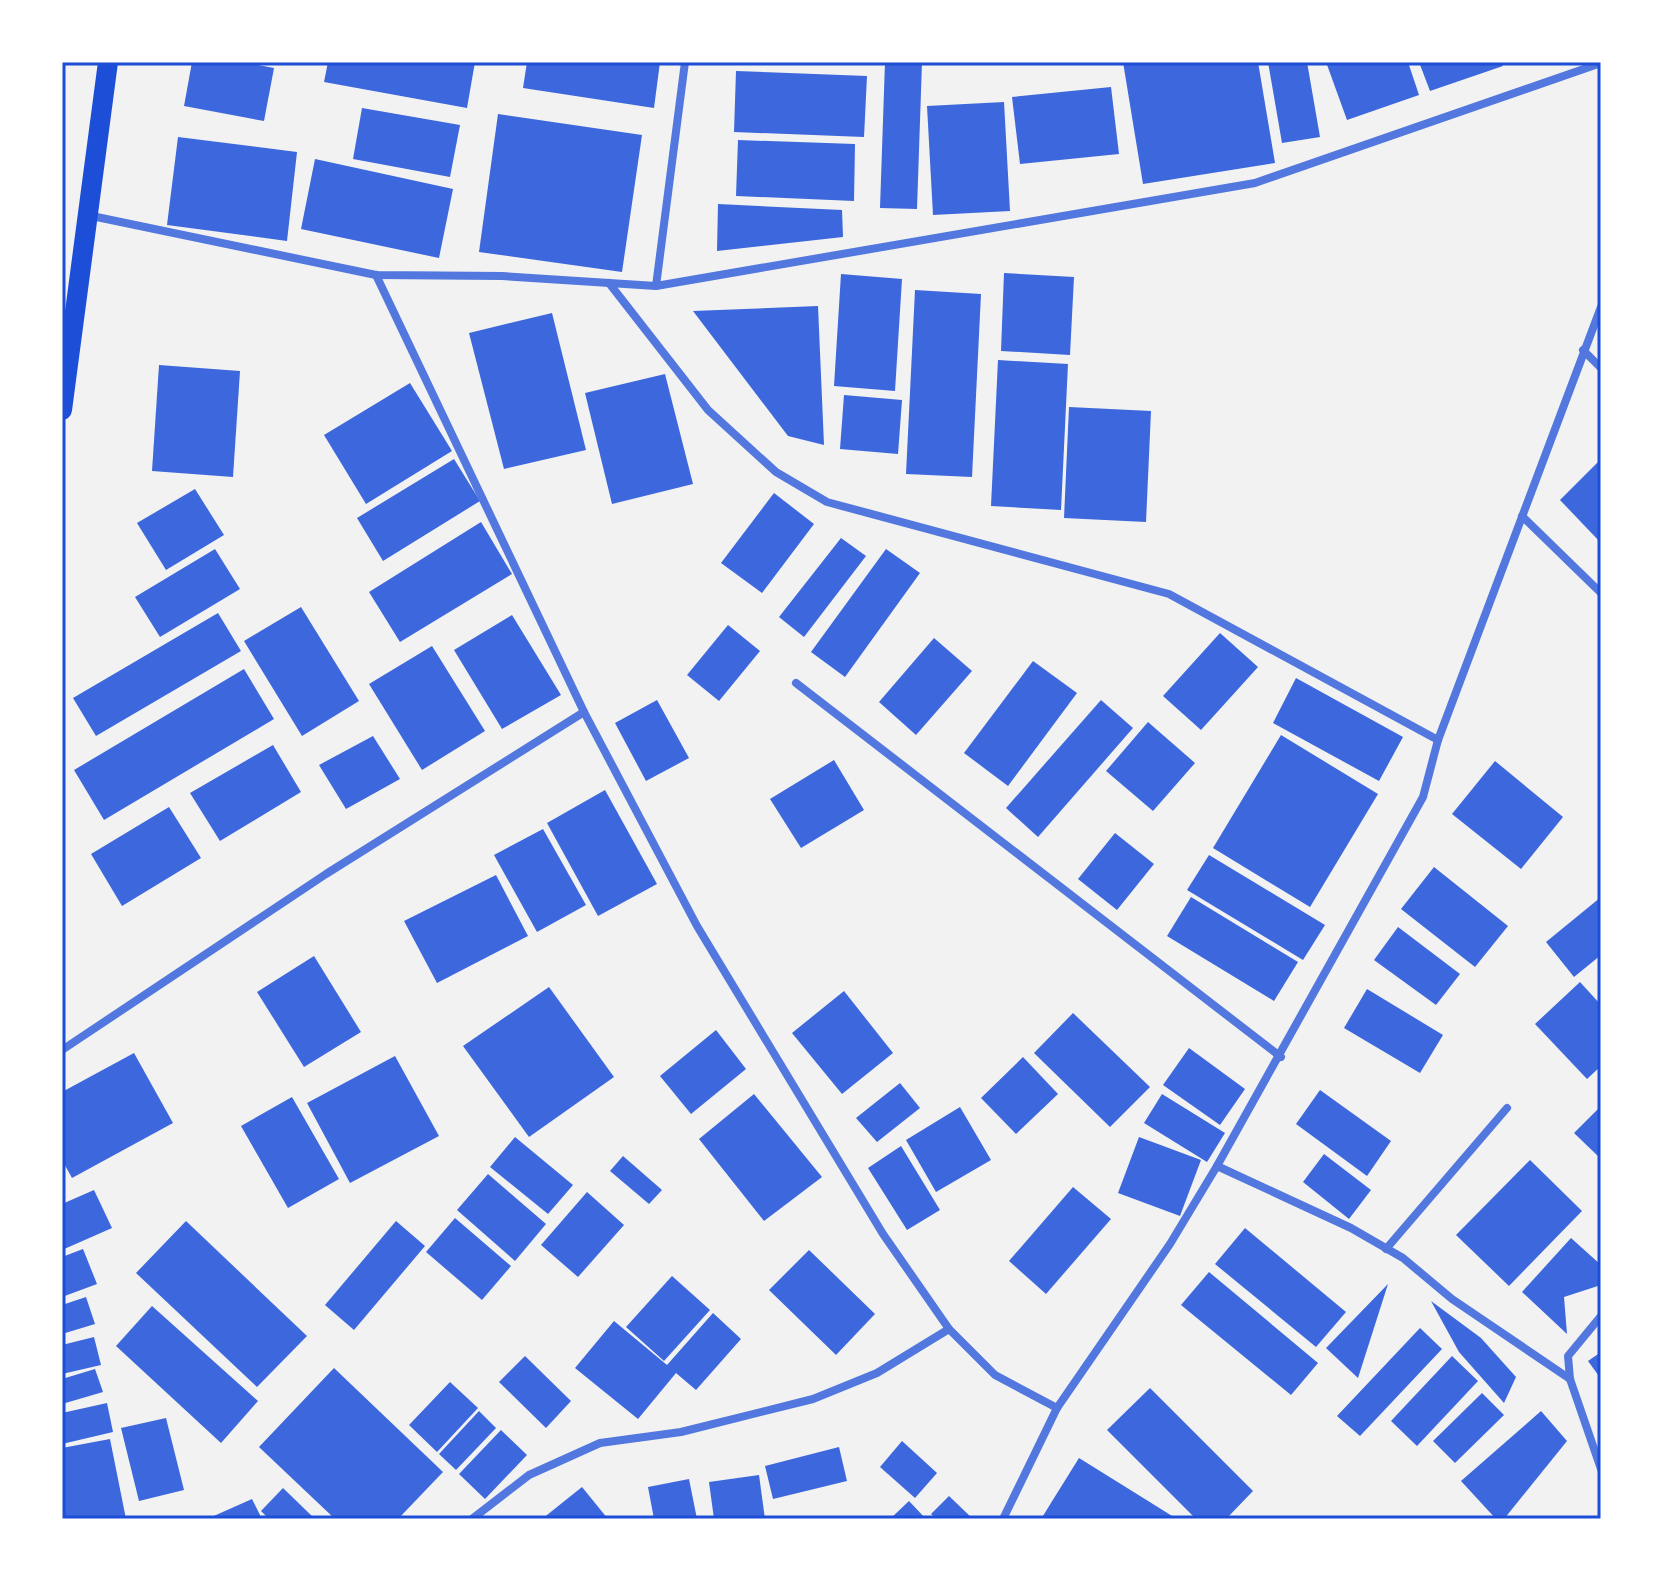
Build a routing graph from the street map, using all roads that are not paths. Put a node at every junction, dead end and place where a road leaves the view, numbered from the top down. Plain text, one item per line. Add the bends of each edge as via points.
1 (108, 62) edge
2 (685, 62) edge
3 (1601, 63) edge
4 (87, 215) junction
5 (376, 275) junction
6 (609, 283) junction
7 (656, 286) junction
8 (1601, 307) edge
9 (1583, 350) junction
10 (1601, 368) edge
11 (62, 410) edge
12 (1522, 516) junction
13 (1601, 593) edge
14 (796, 683) dead end
15 (584, 712) junction
16 (1438, 740) junction
17 (62, 1050) edge
18 (1281, 1057) junction
19 (1507, 1108) dead end
20 (1217, 1166) junction
21 (1386, 1249) junction
22 (1601, 1316) edge
23 (949, 1329) junction
24 (1570, 1379) junction
25 (1057, 1408) junction
26 (1601, 1469) edge
27 (472, 1519) edge
28 (1003, 1519) edge

1 - 4 main road
2 - 7 street
3 - 7 street via 1255,183
4 - 5 street
4 - 11 main road
5 - 6 street
5 - 15 street
6 - 7 street
6 - 16 street via 708,410 776,472 827,502 1169,594
8 - 9 street
9 - 10 street
9 - 12 street
12 - 13 street
12 - 16 street
14 - 18 street
15 - 17 street via 326,874
15 - 23 street via 697,926 883,1234
16 - 18 street via 1423,797
18 - 20 street
19 - 21 street
20 - 21 street
20 - 25 street
21 - 24 street
22 - 24 street via 1568,1356
23 - 25 street via 995,1375
23 - 27 street via 877,1373 813,1399 681,1432 600,1443 529,1475
24 - 26 street
25 - 28 street

